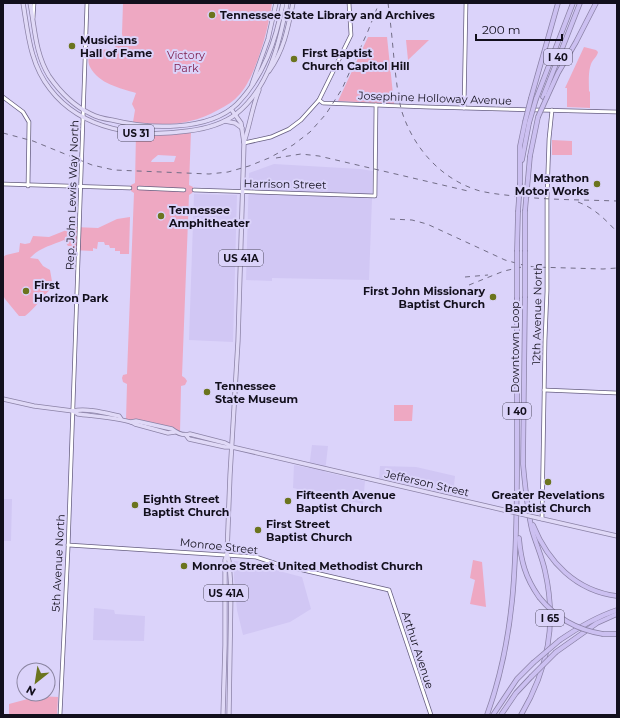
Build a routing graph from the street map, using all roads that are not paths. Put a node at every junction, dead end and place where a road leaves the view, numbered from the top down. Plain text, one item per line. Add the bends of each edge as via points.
1 (23, 3) edge
2 (30, 3) edge
3 (34, 3) edge
4 (88, 3) edge
5 (276, 3) edge
6 (283, 3) edge
7 (287, 3) edge
8 (293, 3) edge
9 (348, 3) edge
10 (466, 3) edge
11 (558, 3) edge
12 (573, 3) edge
13 (580, 3) edge
14 (596, 3) edge
15 (33, 24) junction
16 (265, 77) junction
17 (262, 82) junction
18 (251, 87) junction
19 (3, 97) edge
20 (545, 97) junction
21 (319, 100) junction
22 (376, 105) junction
23 (464, 108) junction
24 (231, 109) junction
25 (84, 110) junction
26 (552, 110) junction
27 (617, 112) edge
28 (236, 114) junction
29 (83, 117) junction
30 (224, 120) junction
31 (527, 122) junction
32 (242, 128) junction
33 (244, 143) junction
34 (3, 184) edge
35 (28, 186) junction
36 (82, 187) junction
37 (130, 188) dead end
38 (139, 188) dead end
39 (184, 190) dead end
40 (194, 190) dead end
41 (242, 192) junction
42 (544, 390) junction
43 (617, 393) edge
44 (3, 399) edge
45 (73, 411) junction
46 (232, 447) junction
47 (530, 517) junction
48 (542, 520) junction
49 (517, 523) junction
50 (617, 536) edge
51 (68, 545) junction
52 (227, 554) junction
53 (389, 590) joint
54 (617, 596) edge
55 (617, 610) edge
56 (617, 614) edge
57 (617, 634) edge
58 (60, 715) edge
59 (223, 715) edge
60 (229, 715) edge
61 (430, 715) edge
62 (487, 715) edge
63 (493, 715) edge
64 (501, 715) edge
65 (521, 715) edge

1 - 29 main road, US 31 via 33,58 42,78 58,99
2 - 15 main road, US 31
3 - 15 street
4 - 25 street, Rep. John Lewis Way North
5 - 18 main road via 268,39
6 - 18 main road, US 31 via 268,58
7 - 16 main road, US 31 via 281,34
8 - 16 main road via 282,50
9 - 21 street via 351,35
10 - 23 street
11 - 31 highway, bridge via 531,98
12 - 31 highway, I 40, bridge
13 - 20 highway, I 40
14 - 20 highway
15 - 25 main road, US 31 via 37,48 44,66 68,98
16 - 17 main road, US 31
17 - 28 main road, US 31
17 - 33 main road
18 - 24 main road, US 31
19 - 35 street via 23,112 29,122
20 - 47 highway, Downtown Loop / I 40, bridge via 538,116 530,156 525,211 524,464
21 - 22 street, Josephine Holloway Avenue via 323,103
21 - 33 street via 289,129
22 - 23 street, Josephine Holloway Avenue
22 - 41 street, Harrison Street via 375,196
23 - 26 street, Josephine Holloway Avenue
24 - 25 main road, US 31 via 205,121 155,127 114,121
24 - 28 main road, US 41A
25 - 29 street, Rep. John Lewis Way North
26 - 27 street, Josephine Holloway Avenue
26 - 42 street, 12th Avenue North via 547,199
28 - 30 main road, US 31
28 - 32 main road, US 41A
29 - 30 main road, US 31 via 118,130 152,134 191,131
29 - 36 street, Rep. John Lewis Way North
30 - 32 main road
31 - 49 highway, Downtown Loop / I 40, bridge via 522,134 517,250
32 - 33 main road, US 41A
33 - 41 main road, US 41A
34 - 35 street
35 - 36 street
36 - 37 street
36 - 45 street, Rep. John Lewis Way North
38 - 39 street
40 - 41 street, Harrison Street
41 - 46 main road, US 41A
42 - 43 street
42 - 48 street, 12th Avenue North
44 - 45 main road, Jefferson Street
45 - 46 main road, Jefferson Street via 78,414 121,419 168,433 190,434
45 - 51 street, 5th Avenue North
46 - 48 main road, Jefferson Street, bridge
46 - 52 main road, US 41A
47 - 54 highway via 550,557 569,576 601,593
47 - 65 highway, Downtown Loop / I 65 via 545,570 550,618 545,662 534,692
48 - 50 main road, Jefferson Street
49 - 57 highway, I 40, bridge via 525,574 538,597 567,622 592,632
49 - 62 highway, Downtown Loop via 511,622 504,659
51 - 52 street, Monroe Street
51 - 58 street, 5th Avenue North
52 - 53 street, Monroe Street via 256,557
52 - 59 main road, US 41A
52 - 60 main road, US 41A via 232,604
53 - 61 street, Arthur Avenue
55 - 63 highway, bridge via 584,624 560,640 516,679
56 - 64 highway, bridge via 597,623 556,652 530,676

